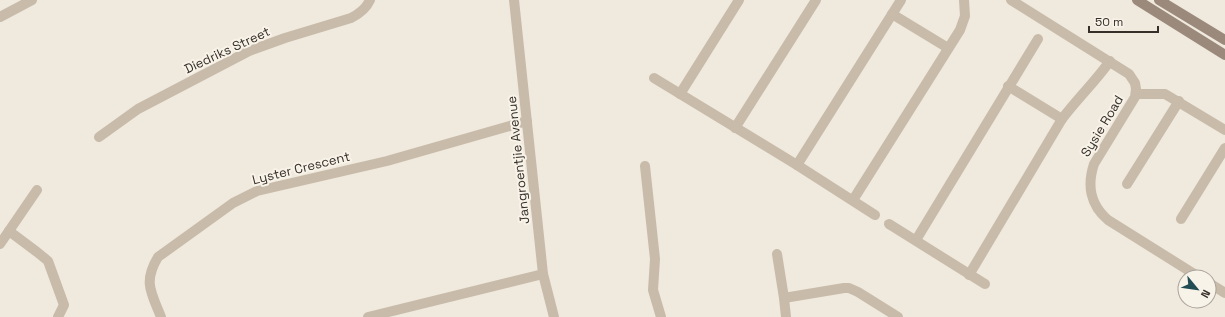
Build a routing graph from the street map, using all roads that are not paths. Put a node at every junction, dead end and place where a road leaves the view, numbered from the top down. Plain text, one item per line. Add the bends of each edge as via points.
1 (32, 0) edge
2 (370, 0) edge
3 (514, 0) edge
4 (739, 0) edge
5 (816, 0) edge
6 (901, 0) edge
7 (964, 0) edge
8 (1011, 0) edge
9 (1137, 0) edge
10 (1159, 0) edge
11 (892, 14) junction
12 (0, 17) edge
13 (1038, 39) dead end
14 (1225, 40) edge
15 (948, 48) junction
16 (1225, 55) edge
17 (1110, 61) junction
18 (654, 78) dead end
19 (1008, 86) junction
20 (680, 94) junction
21 (1136, 94) junction
22 (1179, 101) junction
23 (1062, 119) junction
24 (527, 121) junction
25 (735, 128) junction
26 (1225, 130) edge
27 (99, 136) dead end
28 (1225, 148) edge
29 (797, 165) junction
30 (645, 166) dead end
31 (1127, 184) dead end
32 (37, 190) dead end
33 (853, 200) junction
34 (875, 215) dead end
35 (1181, 219) dead end
36 (889, 224) dead end
37 (9, 231) junction
38 (916, 240) junction
39 (0, 244) edge
40 (777, 254) dead end
41 (1186, 269) edge
42 (543, 274) junction
43 (969, 275) junction
44 (985, 284) dead end
45 (784, 298) junction
46 (58, 317) edge
47 (161, 317) edge
48 (368, 317) edge
49 (554, 317) edge
50 (661, 317) edge
51 (786, 317) edge
52 (898, 317) edge

1 - 12 street
2 - 27 street, Diedriks Street via 359,14 351,18 264,44 235,58 138,109
3 - 24 street, Jangroentjie Avenue
4 - 20 street
5 - 25 street
6 - 11 street
7 - 15 street via 963,23
8 - 17 street, Sysie Road
9 - 16 main road
10 - 14 main road
11 - 15 street
11 - 29 street
13 - 19 street
15 - 33 street
17 - 21 street, Sysie Road via 1133,78
17 - 23 street
18 - 20 street
19 - 23 street
19 - 38 street
20 - 25 street
21 - 22 street via 1162,93
21 - 41 street, Sysie Road via 1094,164 1090,182 1094,205 1108,220
22 - 26 street
22 - 31 street
23 - 43 street
24 - 42 street, Jangroentjie Avenue
24 - 47 street, Lyster Crescent via 387,161 257,191 233,203 158,257 149,281
25 - 29 street
28 - 35 street
29 - 33 street
30 - 50 street via 655,259 653,290
32 - 37 street
33 - 34 street
36 - 38 street
37 - 39 street
37 - 46 street via 43,256 50,266 64,305
38 - 43 street
40 - 45 street
42 - 48 street
42 - 49 street, Jangroentjie Avenue
43 - 44 street
45 - 51 street
45 - 52 street via 849,288

